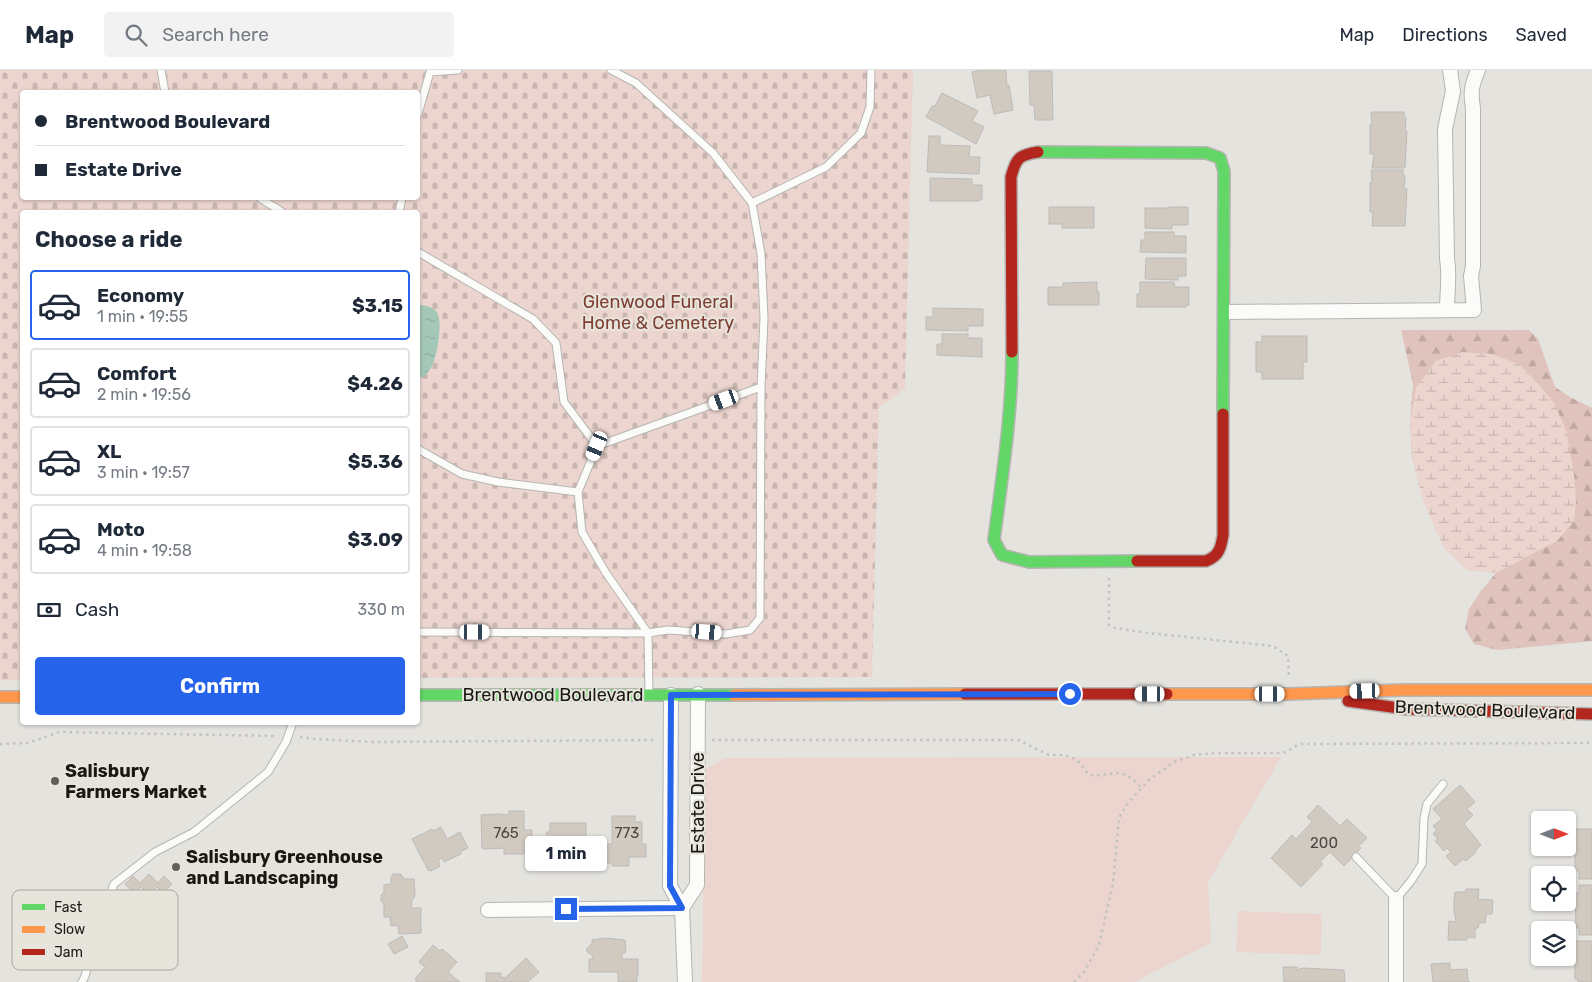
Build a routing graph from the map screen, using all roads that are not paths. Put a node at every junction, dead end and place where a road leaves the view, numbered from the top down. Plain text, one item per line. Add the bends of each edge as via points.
1 (161, 70) edge
2 (458, 70) edge
3 (611, 70) edge
4 (871, 70) edge
5 (1450, 70) edge
6 (1478, 70) edge
7 (429, 71) edge
8 (165, 90) edge
9 (420, 106) edge
10 (263, 200) edge
11 (752, 203) junction
12 (279, 210) edge
13 (420, 253) edge
14 (1447, 310) junction
15 (1225, 312) junction
16 (761, 388) junction
17 (597, 446) junction
18 (420, 450) edge
19 (578, 492) junction
20 (420, 632) edge
21 (648, 633) junction
22 (1592, 690) edge
23 (649, 694) junction
24 (698, 694) junction
25 (1289, 694) junction
26 (420, 695) edge
27 (671, 695) junction
28 (0, 697) edge
29 (20, 697) edge
30 (1592, 714) edge
31 (292, 725) edge
32 (1443, 784) dead end
33 (1356, 857) dead end
34 (112, 890) edge
35 (1396, 899) junction
36 (682, 908) junction
37 (488, 910) dead end
38 (87, 970) edge
39 (82, 982) edge
40 (685, 982) edge
41 (1396, 982) edge

1 - 8 lane
2 - 7 lane
3 - 11 lane via 636,82 706,146
4 - 11 lane via 870,107 861,133 826,167
5 - 14 street via 1453,91 1445,129
6 - 14 street via 1470,94 1473,108 1471,276 1474,310
7 - 9 lane
10 - 12 lane
11 - 16 lane via 761,254 764,318
13 - 17 lane via 533,319 556,343 564,402
14 - 15 street
15 - 15 street via 1224,171 1220,158 1206,153 1038,152 1024,154 1015,162 1011,178 1012,387 994,540 1002,555 1029,562 1206,561 1215,558 1221,550 1224,535
16 - 17 lane
16 - 21 lane via 760,618 750,630 726,634 668,630
17 - 19 lane
18 - 19 lane via 462,474
19 - 21 lane via 582,532
20 - 21 lane
21 - 23 lane
22 - 25 street, Brentwood Boulevard
23 - 26 street, Brentwood Boulevard
23 - 27 street, Brentwood Boulevard
24 - 25 street, Brentwood Boulevard
24 - 27 street, Brentwood Boulevard
24 - 36 street, Estate Drive via 698,885
25 - 30 street, Brentwood Boulevard via 1406,709
27 - 36 street, Estate Drive via 670,886
28 - 29 street
31 - 34 lane via 268,772 194,832 155,852 114,884
32 - 35 lane via 1427,804 1422,864
33 - 35 lane
35 - 41 street
36 - 37 street
36 - 40 street, Estate Drive
38 - 39 lane

